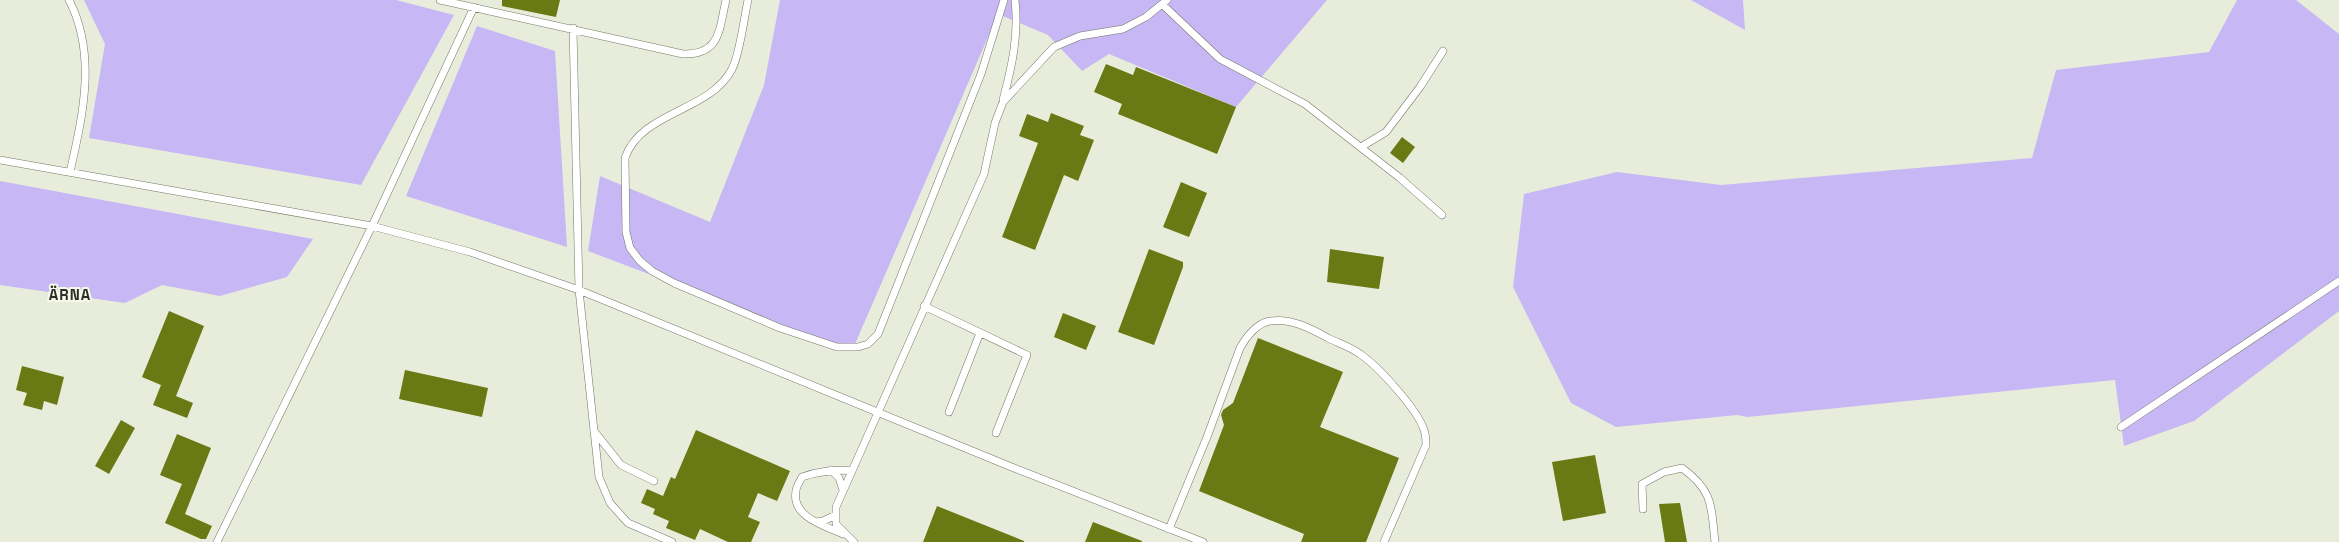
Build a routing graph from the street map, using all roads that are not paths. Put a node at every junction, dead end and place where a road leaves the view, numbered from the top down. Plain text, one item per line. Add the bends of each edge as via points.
1 (69, 0) edge
2 (440, 0) edge
3 (726, 0) edge
4 (748, 0) edge
5 (1004, 0) edge
6 (1016, 0) edge
7 (1165, 3) edge
8 (474, 7) junction
9 (573, 28) junction
10 (1443, 51) dead end
11 (1003, 102) junction
12 (1361, 147) junction
13 (0, 160) edge
14 (70, 172) junction
15 (1442, 215) dead end
16 (372, 226) junction
17 (2339, 281) edge
18 (579, 290) junction
19 (924, 306) junction
20 (980, 333) junction
21 (877, 411) junction
22 (949, 412) dead end
23 (2121, 427) dead end
24 (594, 431) junction
25 (996, 433) dead end
26 (831, 470) junction
27 (851, 470) junction
28 (654, 481) dead end
29 (843, 490) junction
30 (1643, 509) dead end
31 (836, 515) junction
32 (816, 522) junction
33 (1169, 529) junction
34 (846, 536) junction
35 (217, 542) edge
36 (672, 542) edge
37 (854, 542) edge
38 (1202, 542) edge
39 (1384, 542) edge
40 (1715, 542) edge

1 - 14 lane via 83,39 87,66 77,144
2 - 8 lane
3 - 9 lane via 717,40 708,49 695,54 683,54
4 - 5 lane via 732,69 728,75 707,95 645,131 628,150 625,158 626,232 630,248 640,261 658,274 780,328 837,347 858,347 868,344 878,334 981,74
6 - 11 lane via 1015,54
7 - 11 lane via 1123,29 1080,36 1054,47
7 - 12 lane via 1220,59 1305,104
8 - 9 lane
8 - 16 lane
9 - 18 lane
10 - 12 lane via 1386,132
11 - 19 lane via 995,123 984,174
12 - 15 lane
13 - 14 lane
14 - 16 lane
16 - 18 lane via 470,252
16 - 35 lane
17 - 23 lane
18 - 21 lane
18 - 24 lane
19 - 20 lane
19 - 21 lane
20 - 22 lane
20 - 25 lane via 1027,355
21 - 27 lane
21 - 33 lane
24 - 28 lane via 621,465
24 - 36 lane via 599,477 610,502 628,523
26 - 27 lane
26 - 29 lane via 839,478
26 - 32 lane via 802,477 795,492 797,507
27 - 29 lane
29 - 31 lane via 836,507
30 - 40 lane via 1642,484 1664,472 1682,468 1696,479 1711,500
31 - 32 lane
31 - 34 lane via 836,524
32 - 34 lane
33 - 38 lane
33 - 39 lane via 1246,337 1270,321 1289,322 1306,326 1360,353 1414,410 1424,430 1426,445
34 - 37 lane

